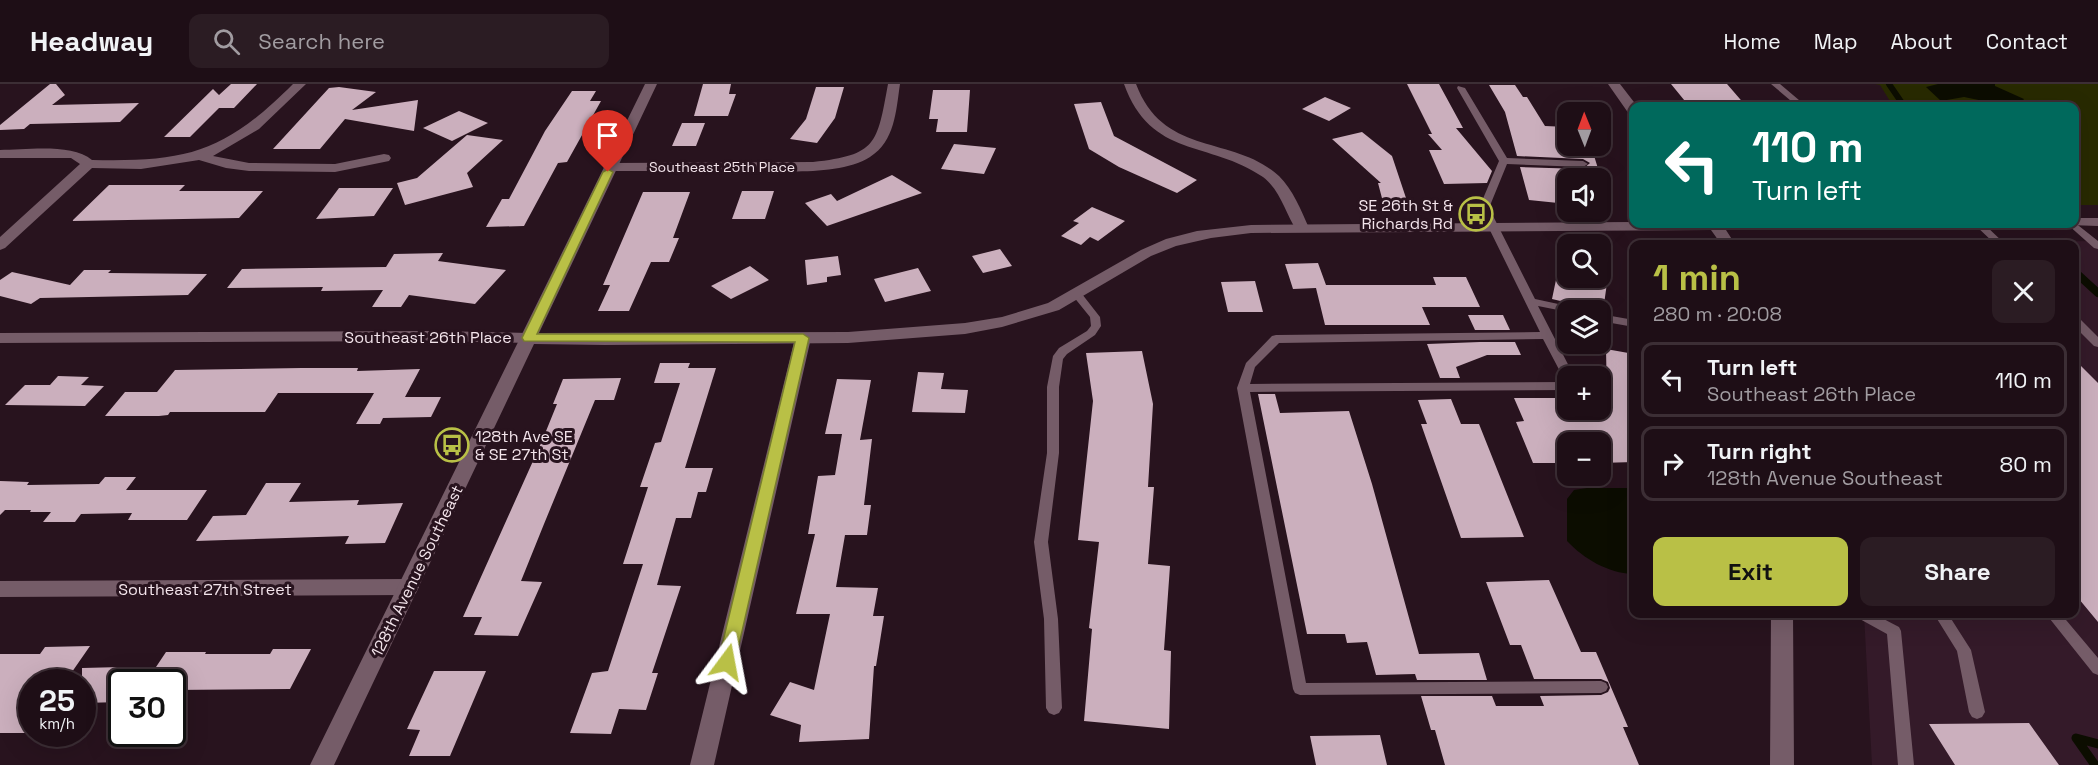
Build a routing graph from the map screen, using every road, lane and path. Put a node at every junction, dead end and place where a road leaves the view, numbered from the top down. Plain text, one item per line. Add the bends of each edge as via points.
1 (300, 84) edge
2 (651, 84) edge
3 (894, 84) edge
4 (1130, 84) edge
5 (1614, 84) edge
6 (1775, 84) edge
7 (1461, 88) dead end
8 (1797, 102) edge
9 (1629, 104) edge
10 (0, 154) edge
11 (200, 156) junction
12 (384, 158) dead end
13 (1504, 160) junction
14 (88, 164) junction
15 (1583, 164) dead end
16 (610, 167) junction
17 (2098, 222) edge
18 (2079, 223) edge
19 (1629, 225) edge
20 (1495, 226) junction
21 (1302, 228) junction
22 (1983, 228) edge
23 (2078, 228) edge
24 (1996, 240) edge
25 (0, 245) edge
26 (2098, 246) edge
27 (1078, 296) junction
28 (1530, 301) junction
29 (1557, 307) edge
30 (1611, 319) edge
31 (1629, 323) edge
32 (2079, 324) edge
33 (1547, 335) junction
34 (0, 338) edge
35 (528, 338) junction
36 (803, 338) junction
37 (2098, 343) edge
38 (1563, 366) edge
39 (1557, 386) edge
40 (1243, 388) junction
41 (409, 587) junction
42 (0, 588) edge
43 (1782, 618) edge
44 (1870, 618) edge
45 (1944, 618) edge
46 (2056, 618) edge
47 (2098, 669) edge
48 (1601, 687) dead end
49 (1054, 708) dead end
50 (1977, 712) dead end
51 (322, 765) edge
52 (702, 765) edge
53 (1782, 765) edge
54 (1906, 765) edge

1 - 11 street via 254,129
2 - 16 street, 128th Avenue Southeast
3 - 16 street, Southeast 25th Place via 886,129 875,147 859,158 834,164
4 - 21 street via 1136,104 1164,130 1267,175 1284,191
5 - 9 street
6 - 8 lane
7 - 13 lane
10 - 14 street via 71,154
11 - 12 street via 226,165 334,168
11 - 14 street via 141,165
13 - 15 lane
13 - 20 lane via 1484,208
14 - 25 street
16 - 35 street, 128th Avenue Southeast
17 - 18 street
19 - 20 street, Southeast 26th Place
20 - 21 street, Southeast 26th Place
20 - 28 lane
21 - 27 street, Southeast 26th Place via 1229,231 1173,242 1141,256
22 - 24 lane
23 - 26 lane
27 - 36 street, Southeast 26th Place via 1040,312 955,330
27 - 49 lane via 1095,317 1096,326 1057,359 1053,453 1041,542 1052,619
28 - 29 lane
28 - 33 lane
30 - 31 lane
32 - 37 lane
33 - 38 lane
33 - 40 lane via 1276,339 1250,366
34 - 35 street, Southeast 26th Place
35 - 36 street, Southeast 26th Place
35 - 41 street, 128th Avenue Southeast
36 - 52 street
39 - 40 lane
40 - 48 lane via 1300,689
41 - 42 street, Southeast 27th Street
41 - 51 street, 128th Avenue Southeast
43 - 53 street
44 - 54 lane via 1894,631
45 - 50 lane via 1964,650
46 - 47 lane

